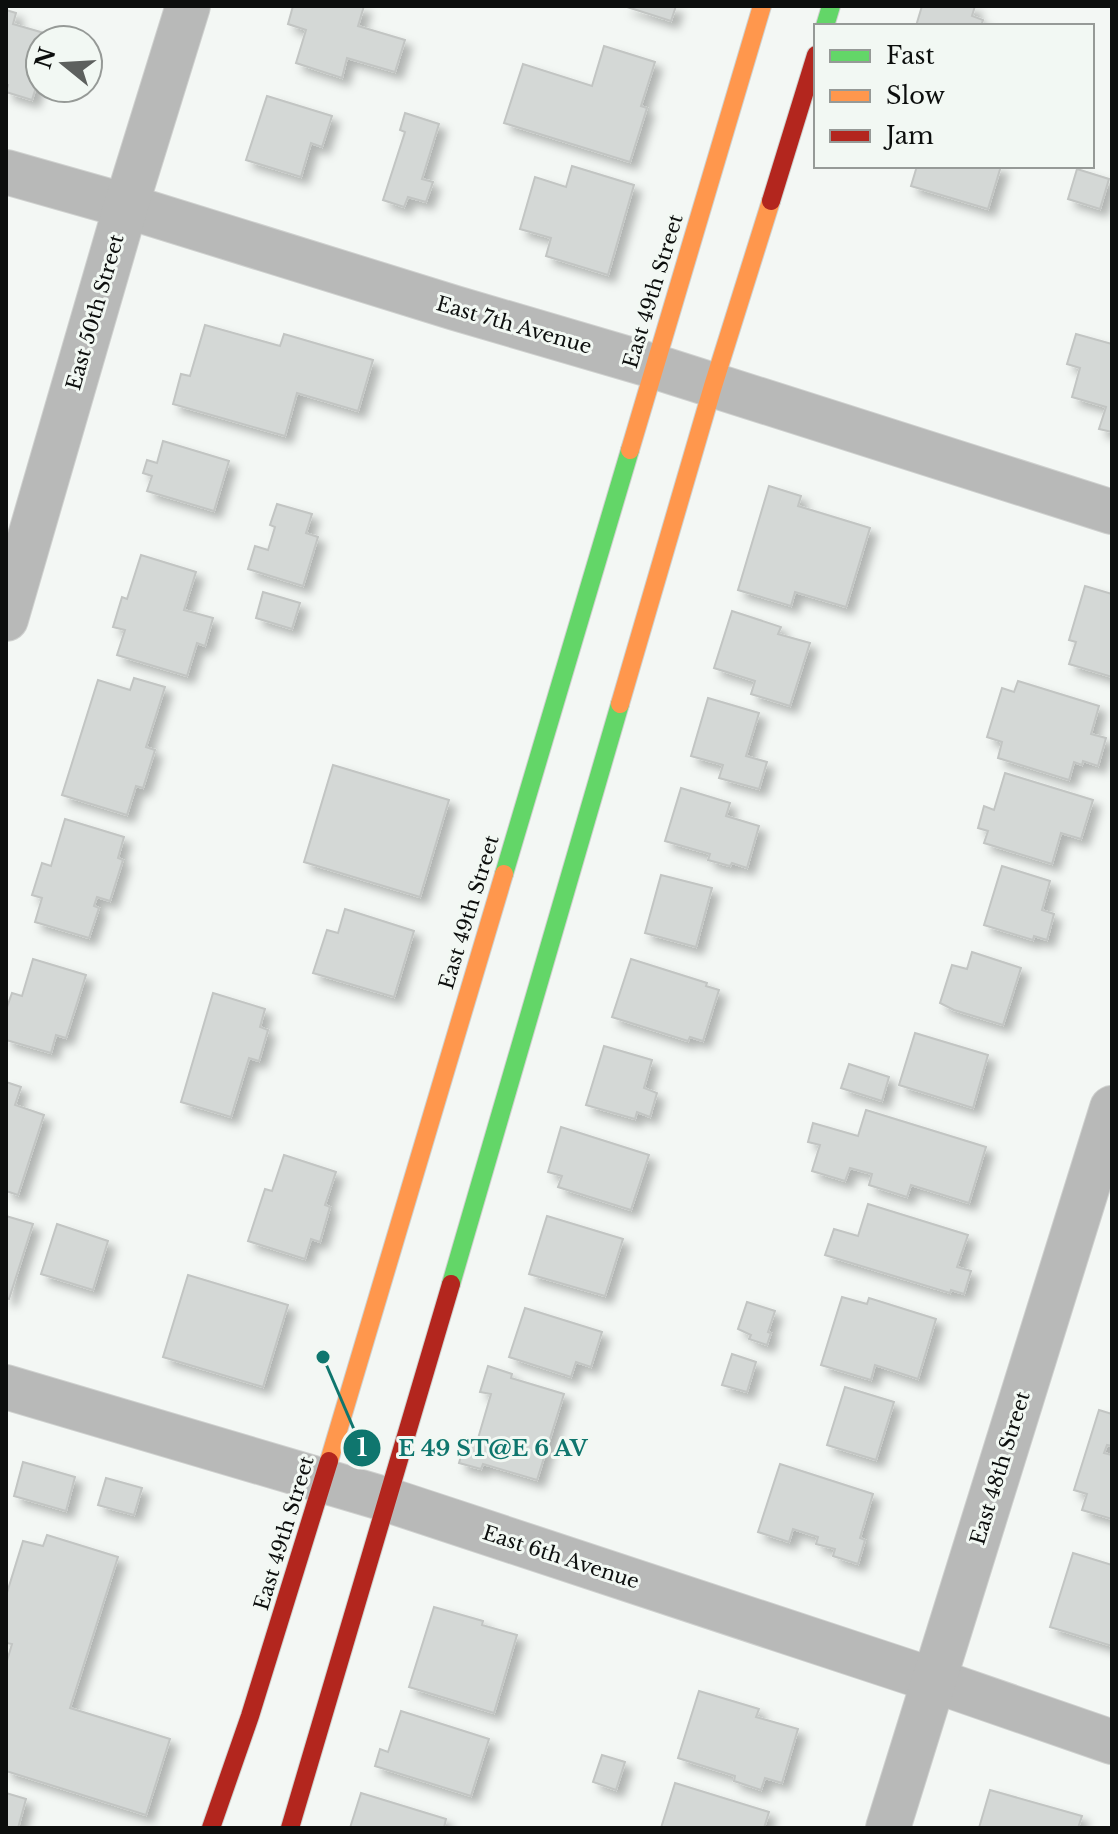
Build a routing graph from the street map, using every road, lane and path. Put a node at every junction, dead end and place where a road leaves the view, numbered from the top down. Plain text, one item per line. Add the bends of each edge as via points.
1 (188, 6) edge
2 (762, 6) edge
3 (814, 61) edge
4 (6, 172) edge
5 (126, 206) junction
6 (653, 366) junction
7 (713, 386) junction
8 (1112, 512) edge
9 (6, 619) edge
10 (1112, 1108) edge
11 (6, 1387) edge
12 (323, 1480) junction
13 (388, 1500) junction
14 (933, 1680) junction
15 (1112, 1742) edge
16 (211, 1828) edge
17 (290, 1828) edge
18 (888, 1828) edge

1 - 5 street, East 50th Street
2 - 6 main road, East 49th Street
3 - 7 main road
4 - 5 street, East 7th Avenue
5 - 6 street, East 7th Avenue
5 - 9 street, East 50th Street
6 - 7 street, East 7th Avenue
6 - 12 main road, East 49th Street
7 - 8 street, East 7th Avenue
7 - 13 main road
10 - 14 street, East 48th Street
11 - 12 street, East 6th Avenue
12 - 13 street, East 6th Avenue
12 - 16 main road, East 49th Street
13 - 14 street, East 6th Avenue
13 - 17 main road
14 - 15 street, East 6th Avenue
14 - 18 street, East 48th Street

